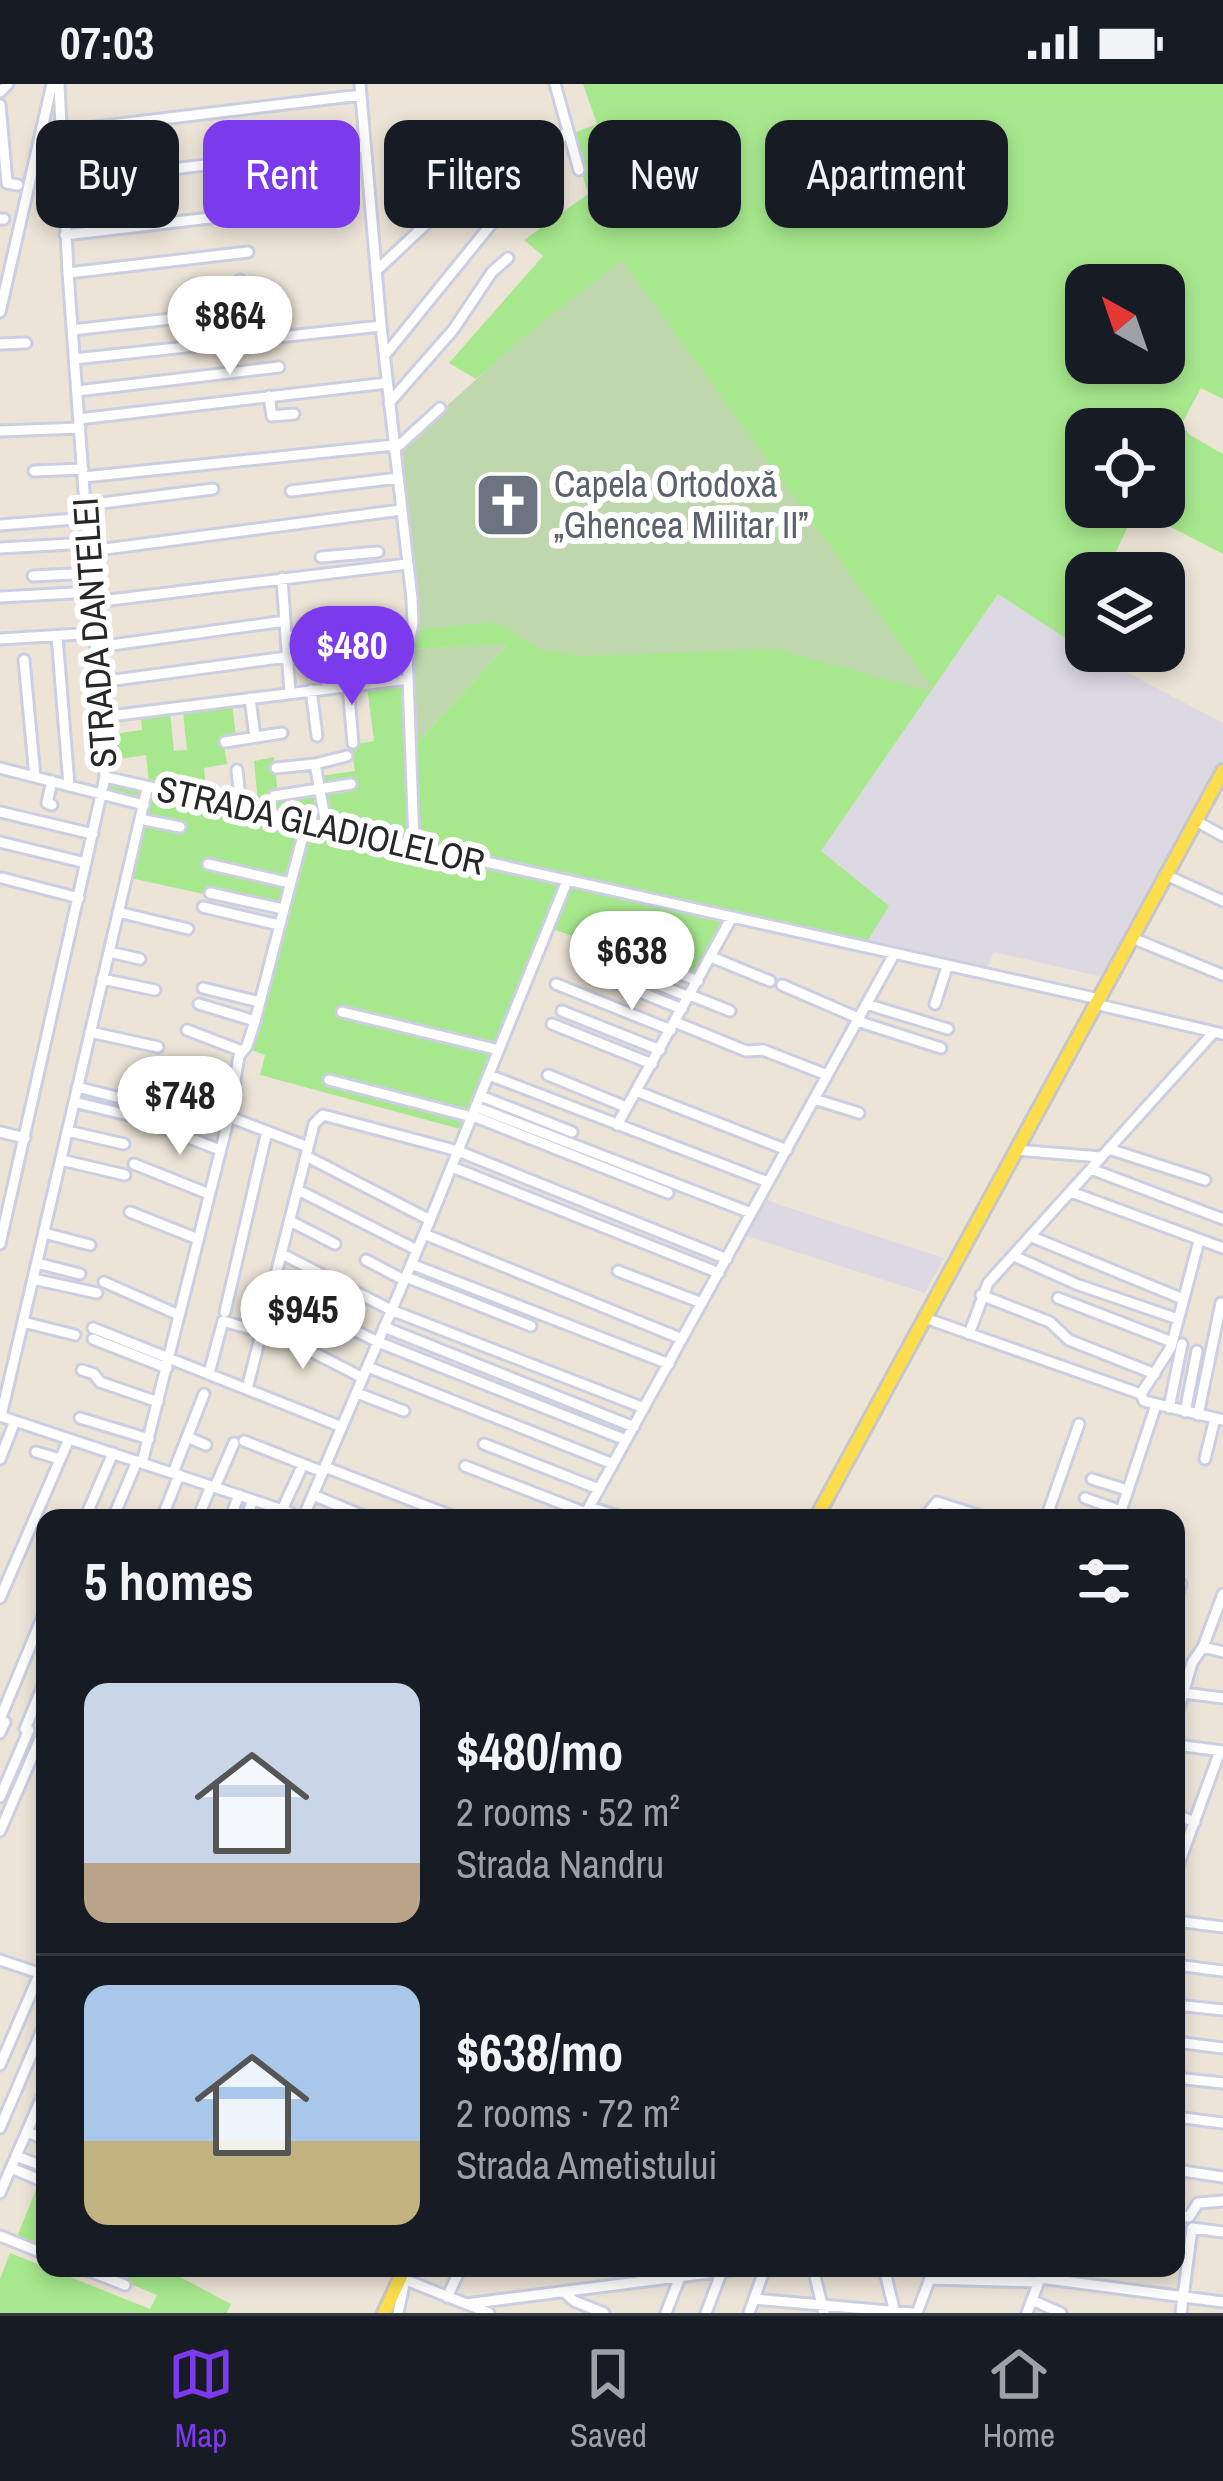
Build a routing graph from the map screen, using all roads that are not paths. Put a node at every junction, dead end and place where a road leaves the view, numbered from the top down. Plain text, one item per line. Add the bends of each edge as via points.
1 (8, 84) edge
2 (56, 84) edge
3 (554, 84) edge
4 (361, 89) edge
5 (0, 92) edge
6 (0, 105) edge
7 (60, 120) edge
8 (140, 120) edge
9 (567, 131) junction
10 (365, 146) junction
11 (179, 168) edge
12 (579, 170) dead end
13 (18, 185) dead end
14 (203, 219) edge
15 (65, 228) edge
16 (422, 228) edge
17 (65, 235) junction
18 (248, 252) dead end
19 (508, 258) dead end
20 (376, 271) junction
21 (68, 273) junction
22 (240, 280) dead end
23 (0, 312) edge
24 (381, 326) junction
25 (72, 330) junction
26 (26, 343) dead end
27 (0, 344) edge
28 (384, 357) junction
29 (74, 359) junction
30 (279, 367) dead end
31 (387, 382) junction
32 (77, 391) junction
33 (269, 396) junction
34 (389, 404) junction
35 (440, 408) dead end
36 (295, 414) dead end
37 (80, 423) junction
38 (0, 431) edge
39 (394, 447) junction
40 (34, 472) dead end
41 (84, 473) junction
42 (398, 478) junction
43 (213, 488) dead end
44 (291, 491) dead end
45 (86, 505) junction
46 (401, 509) junction
47 (87, 518) junction
48 (0, 525) edge
49 (89, 547) junction
50 (0, 548) edge
51 (378, 552) dead end
52 (364, 553) junction
53 (321, 557) dead end
54 (407, 564) junction
55 (364, 568) junction
56 (91, 573) junction
57 (33, 576) dead end
58 (282, 578) junction
59 (0, 597) edge
60 (93, 597) junction
61 (285, 621) junction
62 (96, 633) junction
63 (319, 633) dead end
64 (57, 636) junction
65 (286, 637) junction
66 (0, 639) edge
67 (98, 647) junction
68 (287, 656) junction
69 (24, 660) dead end
70 (408, 679) junction
71 (100, 682) junction
72 (378, 682) junction
73 (347, 686) junction
74 (327, 688) junction
75 (310, 690) junction
76 (290, 693) junction
77 (250, 698) junction
78 (102, 717) junction
79 (282, 733) dead end
80 (317, 736) dead end
81 (255, 737) junction
82 (225, 742) dead end
83 (353, 743) dead end
84 (347, 756) dead end
85 (315, 764) junction
86 (0, 768) edge
87 (276, 768) dead end
88 (237, 770) dead end
89 (1223, 771) edge
90 (35, 777) junction
91 (105, 777) junction
92 (52, 781) junction
93 (351, 784) dead end
94 (69, 785) junction
95 (147, 789) junction
96 (321, 789) junction
97 (102, 793) junction
98 (274, 796) dead end
99 (1216, 799) edge
100 (52, 805) dead end
101 (144, 805) junction
102 (241, 807) junction
103 (0, 812) edge
104 (140, 819) junction
105 (307, 820) junction
106 (1196, 821) junction
107 (326, 824) junction
108 (180, 827) dead end
109 (93, 834) junction
110 (1223, 836) edge
111 (0, 842) edge
112 (414, 843) junction
113 (86, 863) junction
114 (208, 864) dead end
115 (1166, 875) junction
116 (2, 878) edge
117 (567, 881) junction
118 (290, 883) junction
119 (210, 893) dead end
120 (79, 898) junction
121 (1223, 901) edge
122 (203, 907) dead end
123 (284, 910) junction
124 (118, 912) junction
125 (732, 916) junction
126 (279, 926) junction
127 (188, 928) dead end
128 (1132, 938) junction
129 (607, 945) dead end
130 (109, 952) junction
131 (893, 956) junction
132 (711, 957) junction
133 (140, 959) dead end
134 (595, 959) dead end
135 (947, 967) junction
136 (1223, 975) edge
137 (598, 976) dead end
138 (102, 979) junction
139 (698, 981) junction
140 (770, 981) dead end
141 (556, 984) dead end
142 (782, 986) dead end
143 (203, 988) dead end
144 (155, 990) dead end
145 (689, 996) junction
146 (260, 1002) junction
147 (1097, 1002) junction
148 (199, 1004) dead end
149 (866, 1004) junction
150 (935, 1004) dead end
151 (682, 1009) junction
152 (730, 1011) dead end
153 (342, 1012) dead end
154 (562, 1012) dead end
155 (857, 1019) junction
156 (255, 1021) junction
157 (552, 1024) dead end
158 (673, 1026) junction
159 (948, 1029) dead end
160 (188, 1030) dead end
161 (90, 1032) junction
162 (1218, 1033) edge
163 (158, 1047) dead end
164 (941, 1048) dead end
165 (499, 1050) junction
166 (659, 1050) junction
167 (242, 1051) junction
168 (652, 1064) junction
169 (489, 1075) junction
170 (548, 1075) dead end
171 (827, 1076) junction
172 (329, 1080) dead end
173 (77, 1087) junction
174 (159, 1090) dead end
175 (636, 1091) junction
176 (814, 1099) junction
177 (74, 1102) junction
178 (140, 1102) dead end
179 (626, 1107) junction
180 (476, 1109) junction
181 (859, 1114) dead end
182 (136, 1117) dead end
183 (229, 1117) junction
184 (156, 1125) dead end
185 (617, 1125) junction
186 (68, 1131) junction
187 (267, 1131) junction
188 (0, 1132) edge
189 (572, 1132) dead end
190 (25, 1138) junction
191 (124, 1144) dead end
192 (220, 1150) junction
193 (787, 1150) junction
194 (1016, 1150) junction
195 (307, 1151) junction
196 (458, 1151) junction
197 (1105, 1153) junction
198 (61, 1160) junction
199 (134, 1164) dead end
200 (452, 1167) junction
201 (1091, 1169) junction
202 (125, 1175) dead end
203 (0, 1179) edge
204 (1205, 1180) dead end
205 (768, 1182) junction
206 (14, 1183) junction
207 (298, 1190) junction
208 (1071, 1192) junction
209 (668, 1193) dead end
210 (209, 1194) junction
211 (130, 1212) dead end
212 (751, 1213) junction
213 (430, 1220) junction
214 (1223, 1220) edge
215 (290, 1221) junction
216 (44, 1233) junction
217 (424, 1234) junction
218 (969, 1234) junction
219 (1032, 1237) junction
220 (198, 1239) junction
221 (1198, 1241) junction
222 (0, 1244) edge
223 (335, 1244) dead end
224 (90, 1245) dead end
225 (1223, 1248) edge
226 (417, 1250) junction
227 (282, 1254) junction
228 (1014, 1256) junction
229 (727, 1258) junction
230 (366, 1260) dead end
231 (37, 1263) junction
232 (411, 1264) junction
233 (618, 1270) dead end
234 (719, 1273) junction
235 (80, 1274) dead end
236 (405, 1278) junction
237 (33, 1279) junction
238 (273, 1290) junction
239 (981, 1295) junction
240 (1058, 1298) dead end
241 (1184, 1299) junction
242 (1221, 1303) edge
243 (701, 1304) junction
244 (392, 1310) junction
245 (225, 1312) dead end
246 (179, 1315) junction
247 (925, 1318) junction
248 (1178, 1319) junction
249 (23, 1322) junction
250 (531, 1326) dead end
251 (384, 1328) junction
252 (261, 1329) junction
253 (93, 1334) dead end
254 (969, 1334) junction
255 (75, 1335) dead end
256 (682, 1339) junction
257 (378, 1342) junction
258 (1177, 1343) junction
259 (1197, 1351) dead end
260 (168, 1363) junction
261 (669, 1364) junction
262 (82, 1370) dead end
263 (365, 1372) junction
264 (209, 1373) junction
265 (1155, 1374) junction
266 (247, 1389) junction
267 (356, 1393) junction
268 (204, 1394) dead end
269 (1141, 1394) junction
270 (158, 1402) junction
271 (1156, 1405) junction
272 (644, 1408) junction
273 (1169, 1408) junction
274 (404, 1411) dead end
275 (1185, 1412) junction
276 (1198, 1414) junction
277 (0, 1416) edge
278 (80, 1418) dead end
279 (1219, 1419) edge
280 (16, 1421) junction
281 (1079, 1424) dead end
282 (342, 1427) junction
283 (634, 1427) junction
284 (187, 1437) junction
285 (69, 1439) junction
286 (149, 1439) junction
287 (626, 1440) junction
288 (484, 1444) dead end
289 (206, 1445) dead end
290 (36, 1452) dead end
291 (112, 1453) junction
292 (0, 1459) edge
293 (60, 1459) junction
294 (1204, 1459) dead end
295 (140, 1462) junction
296 (613, 1464) junction
297 (465, 1466) dead end
298 (324, 1469) junction
299 (300, 1471) dead end
300 (176, 1474) junction
301 (1092, 1479) dead end
302 (213, 1487) junction
303 (599, 1489) junction
304 (1127, 1490) junction
305 (239, 1495) junction
306 (313, 1495) junction
307 (1085, 1498) dead end
308 (253, 1500) junction
309 (38, 1509) edge
310 (89, 1509) edge
311 (117, 1509) edge
312 (165, 1509) edge
313 (202, 1509) edge
314 (234, 1509) edge
315 (250, 1509) edge
316 (279, 1509) edge
317 (282, 1509) edge
318 (305, 1509) edge
319 (346, 1509) edge
320 (433, 1509) edge
321 (576, 1509) edge
322 (588, 1509) edge
323 (818, 1509) edge
324 (818, 1509) edge
325 (930, 1509) edge
326 (957, 1509) edge
327 (1049, 1509) edge
328 (1115, 1509) edge
329 (1122, 1509) edge
330 (36, 1515) edge
331 (1223, 1594) edge
332 (0, 1598) edge
333 (36, 1634) edge
334 (1203, 1647) junction
335 (1223, 1652) edge
336 (1185, 1689) edge
337 (1185, 1693) edge
338 (1223, 1698) edge
339 (36, 1705) edge
340 (1, 1724) edge
341 (27, 1729) junction
342 (36, 1732) edge
343 (1185, 1745) edge
344 (36, 1751) edge
345 (1222, 1751) edge
346 (0, 1797) edge
347 (1185, 1818) edge
348 (1195, 1822) junction
349 (0, 1831) edge
350 (1185, 1840) edge
351 (1185, 1922) edge
352 (1223, 1927) edge
353 (0, 1960) edge
354 (1185, 1966) edge
355 (1223, 1971) edge
356 (36, 1972) edge
357 (36, 1987) edge
358 (1185, 2006) edge
359 (1223, 2010) edge
360 (1185, 2043) edge
361 (36, 2045) edge
362 (1223, 2048) edge
363 (0, 2065) edge
364 (1185, 2079) edge
365 (1223, 2083) edge
366 (36, 2111) edge
367 (1185, 2117) edge
368 (1223, 2123) edge
369 (0, 2128) edge
370 (27, 2132) junction
371 (36, 2136) edge
372 (16, 2156) junction
373 (36, 2164) edge
374 (11, 2168) junction
375 (1185, 2171) edge
376 (1223, 2177) edge
377 (36, 2178) edge
378 (0, 2193) edge
379 (1223, 2201) edge
380 (1185, 2216) edge
381 (1223, 2233) edge
382 (0, 2236) edge
383 (36, 2250) edge
384 (106, 2277) edge
385 (404, 2277) edge
386 (413, 2277) edge
387 (457, 2277) edge
388 (680, 2277) joint
389 (720, 2277) edge
390 (762, 2277) edge
391 (815, 2277) edge
392 (886, 2277) edge
393 (930, 2277) edge
394 (1041, 2277) edge
395 (1048, 2277) edge
396 (125, 2284) dead end
397 (564, 2292) junction
398 (447, 2297) junction
399 (1184, 2297) junction
400 (754, 2299) junction
401 (497, 2300) junction
402 (1032, 2300) junction
403 (1223, 2302) edge
404 (466, 2304) junction
405 (789, 2308) edge
406 (388, 2310) edge
407 (821, 2310) edge
408 (895, 2312) edge
409 (491, 2313) edge
410 (604, 2313) edge
411 (666, 2313) edge
412 (706, 2313) edge
413 (748, 2313) edge
414 (915, 2313) edge
415 (1028, 2313) edge
416 (1061, 2313) edge
417 (1181, 2313) edge

1 - 5 street
2 - 7 street, STRADA DANTELEI
2 - 23 street
3 - 9 street
4 - 8 street
4 - 10 street
6 - 13 street via 7,183
9 - 12 street
9 - 28 street
10 - 11 street
10 - 20 street
14 - 17 street
15 - 17 street, STRADA DANTELEI
16 - 20 street
17 - 21 street, STRADA DANTELEI
18 - 21 street
19 - 34 street
20 - 24 street
21 - 25 street, STRADA DANTELEI
22 - 25 street via 242,311
24 - 28 street
24 - 29 street
25 - 29 street, STRADA DANTELEI
26 - 27 street
28 - 31 street
29 - 32 street, STRADA DANTELEI
30 - 32 street
31 - 33 street
31 - 34 street
32 - 37 street, STRADA DANTELEI
33 - 36 street via 273,417
33 - 37 street
34 - 39 street
35 - 39 street
37 - 38 street
37 - 41 street, STRADA DANTELEI
39 - 41 street
39 - 42 street
40 - 41 street
41 - 45 street, STRADA DANTELEI
42 - 44 street
42 - 46 street
43 - 45 street
45 - 47 street, STRADA DANTELEI
46 - 49 street
46 - 54 street
47 - 48 street
47 - 49 street, STRADA DANTELEI
49 - 50 street
49 - 56 street, STRADA DANTELEI
51 - 52 street
52 - 53 street
52 - 55 street
54 - 55 street
54 - 70 street
55 - 58 street
56 - 57 street
56 - 60 street, STRADA DANTELEI
58 - 60 street
58 - 61 street
59 - 60 street
60 - 62 street, STRADA DANTELEI
61 - 65 street
61 - 67 street
62 - 64 street
62 - 67 street, STRADA DANTELEI
63 - 65 street
64 - 66 street
64 - 94 street
65 - 68 street
67 - 71 street, STRADA DANTELEI
68 - 71 street
68 - 76 street
69 - 90 street
70 - 72 street
70 - 112 street
71 - 78 street, STRADA DANTELEI
72 - 73 street
72 - 74 street via 372,627 326,631
73 - 74 street
73 - 83 street
74 - 75 street
75 - 76 street
75 - 80 street
76 - 77 street
77 - 78 street
77 - 81 street
78 - 91 street, STRADA DANTELEI
79 - 81 street
81 - 82 street
84 - 85 street
85 - 87 street
85 - 96 street
86 - 90 street, STRADA GLADIOLELOR
88 - 102 street
89 - 99 main road
90 - 92 street, STRADA GLADIOLELOR
91 - 95 street, STRADA GLADIOLELOR
91 - 97 street, STRADA DANTELEI
92 - 94 street, STRADA GLADIOLELOR
92 - 100 street
93 - 96 street
94 - 97 street, STRADA GLADIOLELOR
95 - 101 street
95 - 102 street, STRADA GLADIOLELOR
96 - 98 street
96 - 107 street
97 - 101 street, STRADA GLADIOLELOR
97 - 109 street, STRADA DANTELEI
99 - 106 main road
101 - 104 street
102 - 105 street, STRADA GLADIOLELOR
103 - 109 street
104 - 108 street
104 - 124 street
105 - 107 street, STRADA GLADIOLELOR
105 - 118 street
106 - 110 street
106 - 115 main road
107 - 112 street, STRADA GLADIOLELOR
109 - 113 street, STRADA DANTELEI
111 - 113 street
112 - 117 street, STRADA GLADIOLELOR
113 - 120 street, STRADA DANTELEI
114 - 118 street
115 - 121 street
115 - 128 main road
116 - 120 street
117 - 125 street, STRADA GLADIOLELOR
117 - 165 street
118 - 123 street
119 - 123 street
120 - 190 street, STRADA DANTELEI
122 - 126 street
123 - 126 street
124 - 127 street
124 - 130 street
125 - 131 street, STRADA GLADIOLELOR
125 - 132 street
126 - 146 street
128 - 136 street
128 - 147 main road
129 - 139 street
130 - 133 street
130 - 138 street
131 - 135 street, STRADA GLADIOLELOR
131 - 149 street
132 - 139 street
132 - 140 street
134 - 145 street
135 - 147 street, STRADA GLADIOLELOR
135 - 150 street
137 - 151 street
138 - 144 street
138 - 161 street
139 - 145 street
141 - 158 street
142 - 155 street
143 - 146 street
145 - 151 street
145 - 152 street
146 - 156 street
147 - 162 street, STRADA GLADIOLELOR
147 - 194 main road
148 - 156 street
149 - 155 street
149 - 159 street
151 - 158 street
153 - 165 street
154 - 166 street
155 - 164 street
155 - 171 street
156 - 167 street
157 - 168 street
158 - 166 street
158 - 171 street
160 - 167 street
161 - 163 street
161 - 173 street
162 - 197 street
165 - 169 street
166 - 168 street
167 - 183 street
168 - 175 street
169 - 180 street
169 - 185 street
170 - 179 street
171 - 176 street
172 - 180 street
173 - 177 street
173 - 178 street
174 - 183 street
175 - 179 street
175 - 193 street
176 - 181 street
176 - 193 street
177 - 182 street
177 - 186 street
179 - 185 street
180 - 189 street
180 - 196 street
180 - 209 street
180 - 212 street
183 - 187 street
183 - 192 street
184 - 192 street
185 - 205 street
186 - 191 street
186 - 198 street
187 - 195 street
187 - 245 street
188 - 190 street
190 - 206 street, STRADA DANTELEI
192 - 210 street
193 - 205 street
194 - 197 street
194 - 218 main road
195 - 196 street via 323,1115
195 - 207 street
195 - 213 street
196 - 200 street
196 - 229 street
197 - 201 street
197 - 204 street
198 - 202 street
198 - 216 street
199 - 210 street
200 - 213 street
200 - 234 street
201 - 208 street
201 - 214 street
203 - 206 street
205 - 212 street
206 - 222 street, STRADA DANTELEI
207 - 215 street
207 - 226 street
208 - 219 street
208 - 221 street
210 - 220 street
211 - 220 street
212 - 229 street
213 - 217 street
215 - 223 street
215 - 227 street
216 - 224 street
216 - 231 street
217 - 226 street
217 - 256 street
218 - 247 main road
218 - 323 main road
219 - 228 street
219 - 241 street
220 - 246 street
221 - 225 street
221 - 241 street
226 - 232 street
227 - 238 street
227 - 244 street
228 - 239 street
228 - 248 street
229 - 234 street
230 - 236 street
231 - 235 street
231 - 237 street
232 - 236 street
232 - 261 street
233 - 243 street
234 - 243 street
236 - 244 street
236 - 250 street
237 - 246 street via 101,1288
237 - 249 street
238 - 252 street
238 - 257 street
239 - 254 street
239 - 265 street
240 - 258 street
241 - 248 street
242 - 276 street
243 - 256 street
244 - 251 street
244 - 272 street
246 - 260 street
247 - 254 street
247 - 324 main road
248 - 258 street
249 - 255 street
249 - 277 street
251 - 257 street
251 - 283 street
252 - 263 street
252 - 264 street via 224,1321
252 - 266 street
253 - 260 street
254 - 269 street
256 - 261 street
257 - 263 street
257 - 287 street
258 - 265 street
258 - 273 street
259 - 275 street
260 - 264 street
260 - 270 street
261 - 272 street
262 - 270 street
263 - 267 street
263 - 296 street
264 - 266 street
265 - 269 street
266 - 282 street
267 - 274 street
267 - 282 street
268 - 284 street
269 - 271 street
270 - 286 street
271 - 273 street
271 - 304 street
272 - 283 street
273 - 275 street
275 - 276 street
276 - 279 street
277 - 280 street
278 - 286 street
279 - 294 street
280 - 285 street
280 - 292 street
281 - 327 street
282 - 298 street
283 - 287 street
284 - 289 street
284 - 300 street
285 - 291 street
285 - 293 street
286 - 295 street
287 - 296 street
288 - 303 street
290 - 293 street
291 - 295 street
291 - 310 street
293 - 309 street
295 - 300 street
295 - 311 street
296 - 303 street
297 - 321 street
298 - 302 street via 239,1442
298 - 306 street
298 - 320 street
299 - 317 street
300 - 302 street
300 - 312 street
301 - 304 street
302 - 305 street
302 - 313 street
303 - 322 street
304 - 329 street
305 - 308 street
305 - 314 street
306 - 318 street
306 - 319 street
307 - 328 street
308 - 315 street
308 - 316 street
325 - 326 street via 934,1502
330 - 332 street
331 - 334 street
333 - 340 street
334 - 335 street
334 - 336 street
337 - 338 street
339 - 341 street
340 - 341 street
341 - 342 street
341 - 346 street
343 - 345 street
344 - 349 street
345 - 348 street
347 - 348 street
348 - 350 street
351 - 352 street
353 - 356 street
354 - 355 street
357 - 363 street
358 - 359 street
360 - 362 street
361 - 369 street
364 - 365 street
366 - 370 street
367 - 368 street
370 - 371 street
370 - 372 street
372 - 373 street
372 - 374 street
374 - 377 street
374 - 378 street
375 - 376 street
379 - 380 street via 1198,2203
381 - 399 street via 1192,2228
382 - 383 street
384 - 396 street
385 - 406 main road
386 - 398 street
387 - 398 street
388 - 397 street
388 - 411 street
389 - 412 street
390 - 400 street
391 - 407 street
392 - 408 street
393 - 414 street
394 - 402 street
395 - 399 street
397 - 401 street
397 - 410 street
398 - 404 street
399 - 403 street
399 - 417 street
400 - 405 street
400 - 413 street
401 - 404 street
401 - 409 street
402 - 415 street
402 - 416 street
404 - 409 street
405 - 407 street
407 - 408 street
408 - 414 street

